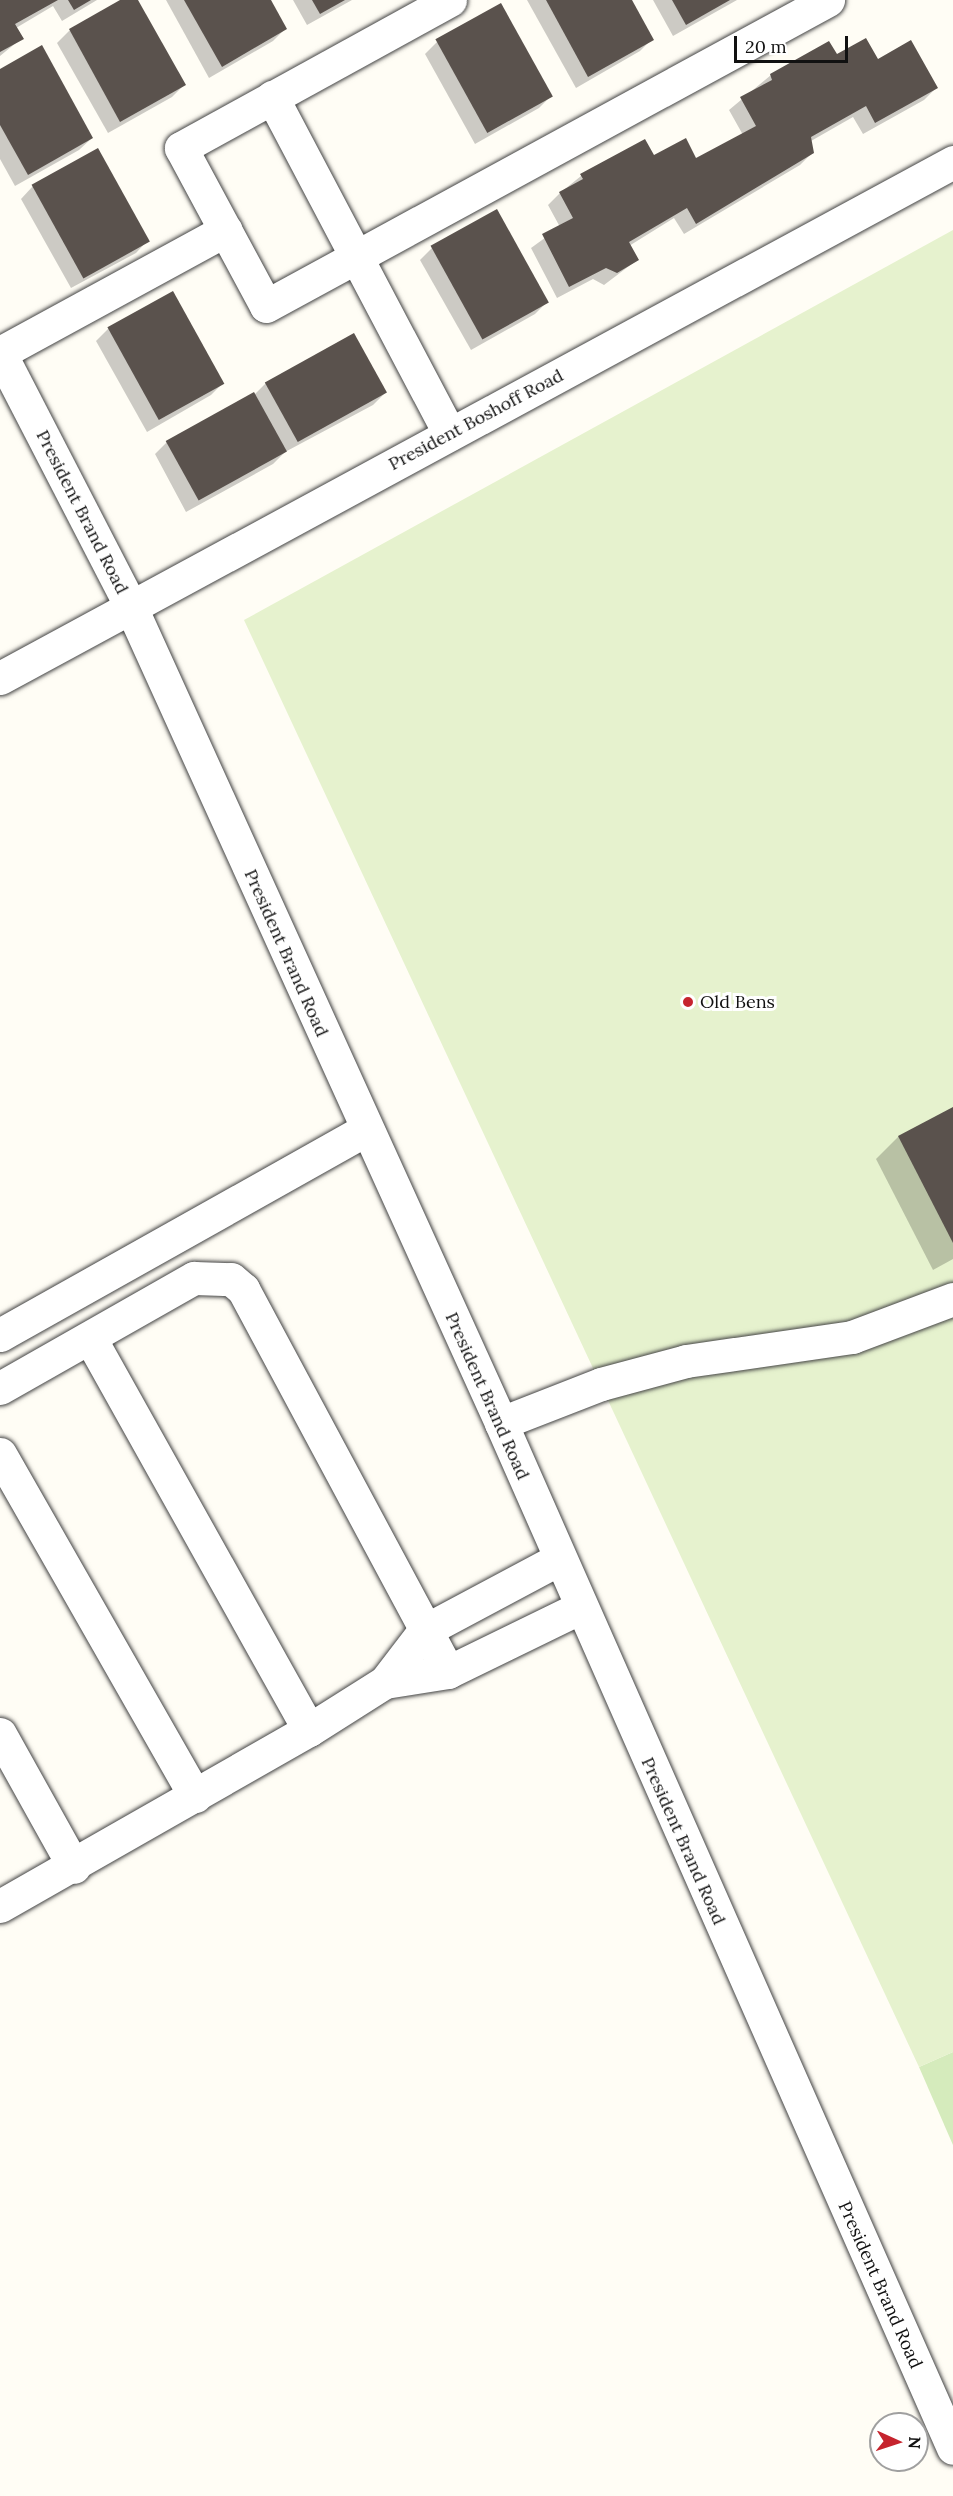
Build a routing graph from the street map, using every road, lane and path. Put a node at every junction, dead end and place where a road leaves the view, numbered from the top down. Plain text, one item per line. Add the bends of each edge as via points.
1 (450, 0) edge
2 (828, 0) edge
3 (272, 98) junction
4 (953, 162) edge
5 (226, 230) junction
6 (357, 257) junction
7 (0, 353) edge
8 (450, 434) junction
9 (130, 605) junction
10 (0, 678) edge
11 (365, 1130) junction
12 (953, 1299) edge
13 (2, 1328) edge
14 (90, 1338) junction
15 (0, 1388) edge
16 (501, 1423) junction
17 (0, 1454) edge
18 (559, 1559) junction
19 (579, 1608) junction
20 (424, 1631) junction
21 (448, 1672) junction
22 (385, 1682) junction
23 (309, 1730) junction
24 (0, 1734) edge
25 (195, 1796) junction
26 (74, 1867) junction
27 (0, 1906) edge
28 (953, 2448) edge

1 - 3 street
2 - 6 street
3 - 5 street via 181,148
3 - 6 street
4 - 8 street, President Boshoff Road
5 - 6 street via 266,306
5 - 7 street
6 - 8 street
7 - 9 street, President Brand Road
8 - 9 street, President Boshoff Road
9 - 10 street, President Boshoff Road
9 - 11 street, President Brand Road
11 - 13 street
11 - 16 street, President Brand Road
12 - 16 street via 852,1337 675,1364 601,1384
14 - 15 street
14 - 20 street via 194,1278 231,1279 243,1289
14 - 23 street
16 - 18 street, President Brand Road
17 - 25 street
18 - 19 street, President Brand Road
18 - 20 street
19 - 21 street
19 - 28 street, President Brand Road
20 - 21 street
20 - 22 street
21 - 22 street
22 - 23 street
23 - 25 street
24 - 26 street
25 - 26 street
26 - 27 street

